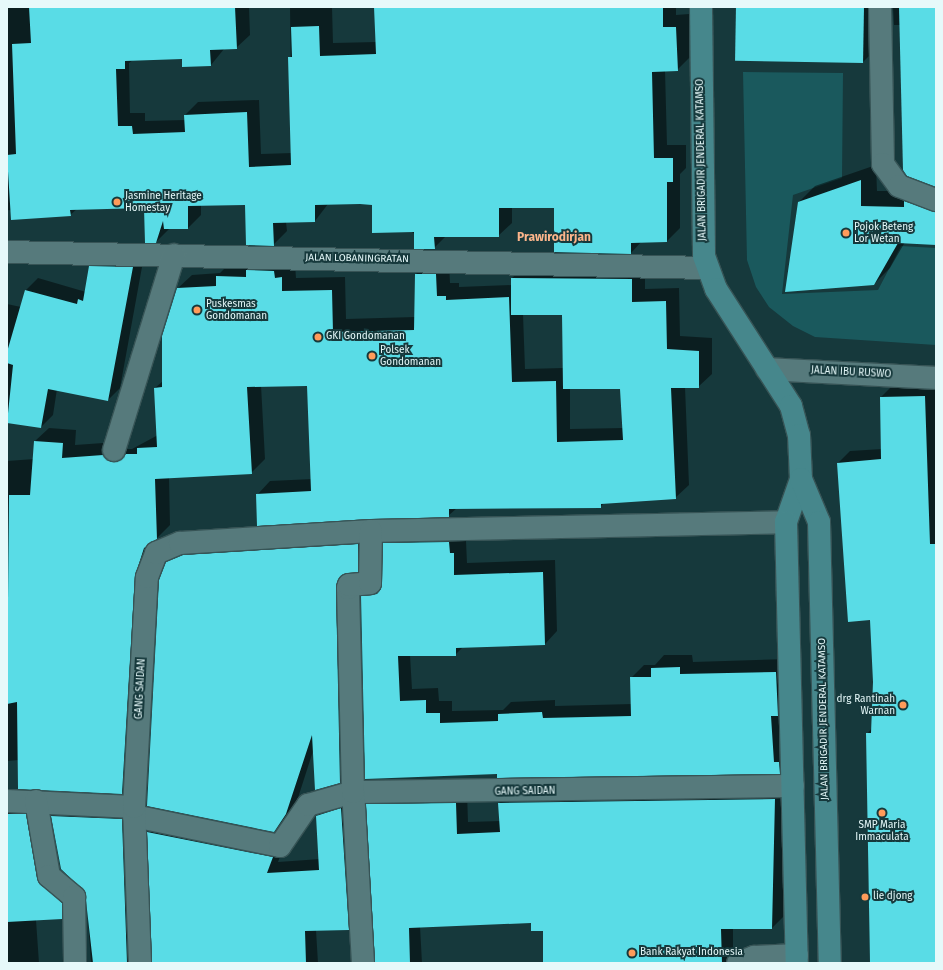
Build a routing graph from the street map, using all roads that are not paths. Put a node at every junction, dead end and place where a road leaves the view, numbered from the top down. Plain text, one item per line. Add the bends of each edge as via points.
1 (701, 7) edge
2 (880, 7) edge
3 (936, 200) edge
4 (7, 252) edge
5 (174, 255) junction
6 (707, 268) junction
7 (767, 369) junction
8 (936, 378) edge
9 (114, 450) dead end
10 (801, 479) junction
11 (786, 522) junction
12 (371, 531) junction
13 (793, 786) junction
14 (352, 792) junction
15 (7, 801) edge
16 (36, 801) junction
17 (134, 817) junction
18 (797, 959) edge
19 (75, 963) edge
20 (140, 963) edge
21 (363, 963) edge
22 (738, 963) edge
23 (830, 963) edge

1 - 6 main road, JALAN BRIGADIR JENDERAL KATAMSO via 701,227
2 - 3 street via 880,138 883,164 899,186
4 - 5 street, JALAN LOBANINGRATAN
5 - 6 street, JALAN LOBANINGRATAN
5 - 9 street
6 - 7 main road, JALAN BRIGADIR JENDERAL KATAMSO via 724,303
7 - 8 street, JALAN IBU RUSWO
7 - 10 main road, JALAN BRIGADIR JENDERAL KATAMSO via 796,420
10 - 11 main road, JALAN BRIGADIR JENDERAL KATAMSO
10 - 23 main road, JALAN BRIGADIR JENDERAL KATAMSO via 818,522
11 - 12 street
11 - 13 main road, JALAN BRIGADIR JENDERAL KATAMSO
12 - 14 street via 370,583 349,585 348,588
12 - 17 street, GANG SAIDAN via 180,543 156,553 147,577
13 - 14 street, GANG SAIDAN
13 - 18 main road, JALAN BRIGADIR JENDERAL KATAMSO
14 - 17 street, GANG SAIDAN via 308,805 280,846
14 - 21 street
15 - 16 street
16 - 17 street
16 - 19 street via 49,876 74,897
17 - 20 street, GANG SAIDAN
18 - 22 street via 754,957

